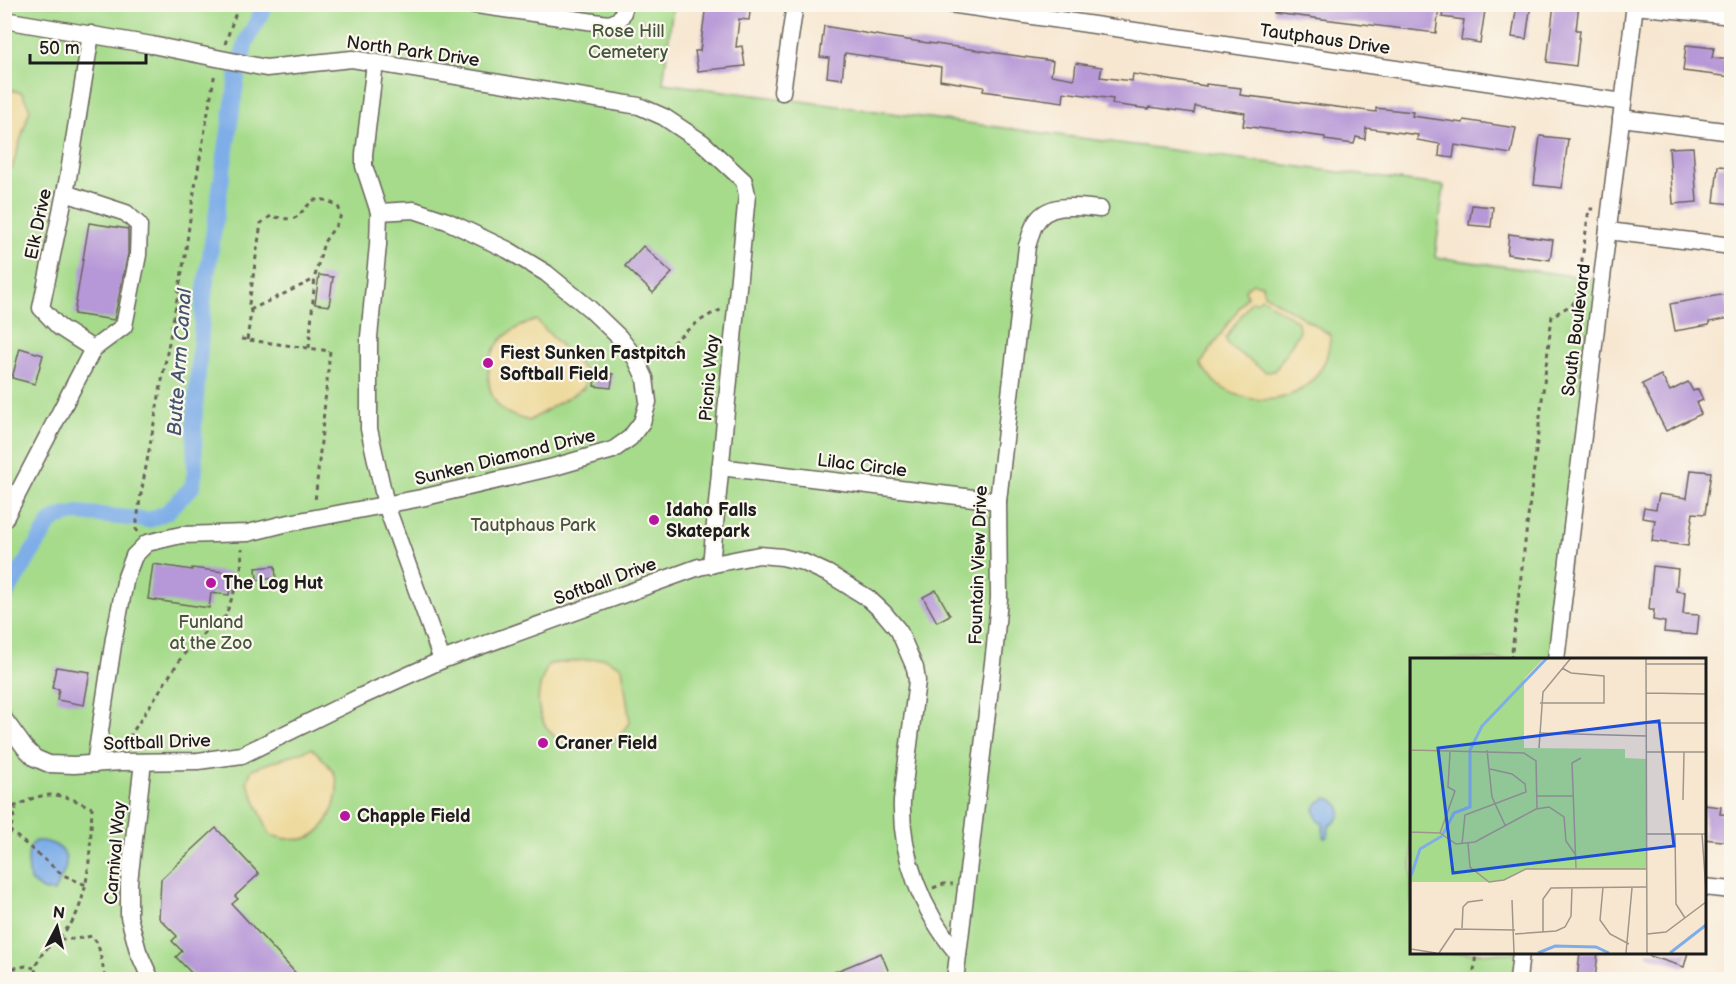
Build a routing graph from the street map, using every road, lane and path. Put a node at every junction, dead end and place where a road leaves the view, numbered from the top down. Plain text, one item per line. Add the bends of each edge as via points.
1 (236, 4) edge
2 (470, 4) edge
3 (624, 4) edge
4 (795, 4) edge
5 (950, 4) edge
6 (1635, 5) edge
7 (525, 8) edge
8 (1731, 16) edge
9 (4, 20) edge
10 (91, 34) junction
11 (222, 61) junction
12 (375, 63) junction
13 (782, 92) dead end
14 (1622, 110) junction
15 (1731, 132) edge
16 (65, 194) junction
17 (747, 195) joint
18 (1589, 208) dead end
19 (1100, 209) dead end
20 (379, 212) junction
21 (1608, 231) junction
22 (1731, 246) edge
23 (315, 279) junction
24 (736, 305) junction
25 (250, 310) junction
26 (241, 339) dead end
27 (247, 340) junction
28 (309, 348) junction
29 (93, 349) junction
30 (638, 363) junction
31 (720, 467) junction
32 (998, 501) junction
33 (387, 505) junction
34 (313, 519) junction
35 (4, 520) edge
36 (136, 528) dead end
37 (243, 534) junction
38 (711, 564) junction
39 (1511, 658) edge
40 (1556, 658) edge
41 (442, 660) junction
42 (4, 719) edge
43 (126, 746) dead end
44 (142, 762) junction
45 (95, 764) junction
46 (4, 806) edge
47 (16, 807) junction
48 (9, 830) junction
49 (4, 853) edge
50 (86, 885) junction
51 (966, 886) junction
52 (1706, 887) edge
53 (1731, 890) edge
54 (920, 893) junction
55 (59, 939) junction
56 (958, 954) junction
57 (1476, 954) edge
58 (1521, 954) edge
59 (33, 968) junction
60 (4, 970) edge
61 (36, 980) edge
62 (106, 980) edge
63 (151, 980) edge
64 (955, 980) edge
65 (1473, 980) edge
66 (1518, 980) edge

1 - 11 path
2 - 7 street
3 - 7 street via 622,17 608,24
4 - 13 street
5 - 14 street, Tautphaus Drive
6 - 8 street
6 - 14 street, South Boulevard
9 - 10 street, North Park Drive
10 - 11 street, North Park Drive
10 - 16 street, Elk Drive
11 - 12 street, North Park Drive via 266,68 352,59
11 - 36 path via 192,204
12 - 17 street, North Park Drive via 639,106 703,143 744,181
12 - 20 street via 364,166
14 - 15 street, Tautphaus Drive
14 - 21 street, South Boulevard
16 - 29 street, Elk Drive via 41,308 59,327
16 - 29 street via 126,213 139,225 138,255 124,326
17 - 24 street, Picnic Way
18 - 39 path via 1577,296 1573,304 1552,316
19 - 32 street, Fountain View Drive via 1073,206 1049,210 1035,222 1027,246
20 - 30 street, Sunken Diamond Drive via 414,210 508,250 546,273 590,309
20 - 33 street via 369,337 369,429
21 - 22 street
21 - 40 street, South Boulevard
23 - 25 path
23 - 25 path via 324,242 341,214 338,206 320,200 309,204 298,218 271,216 261,223
23 - 28 path
24 - 30 path via 710,314 657,356
24 - 31 street, Picnic Way
25 - 27 path
26 - 27 path
27 - 28 path
28 - 34 path via 330,351
29 - 35 street
30 - 33 street, Sunken Diamond Drive via 645,378 648,402 642,422 630,438 613,450
31 - 32 street, Lilac Circle
31 - 38 street, Picnic Way
32 - 51 street, Fountain View Drive via 999,598
33 - 34 street, Sunken Diamond Drive
33 - 41 street
34 - 37 street, Sunken Diamond Drive
37 - 43 path via 241,573 225,617 183,655
37 - 45 street, Sunken Diamond Drive via 160,538 147,543 134,556 114,638
38 - 41 street, Softball Drive
38 - 54 street, Softball Drive via 759,555 803,562 868,598 899,631 913,661 917,681 902,820 904,842
41 - 44 street, Softball Drive via 242,755
42 - 45 street, Softball Drive via 35,758 49,764
44 - 45 street, Softball Drive
44 - 63 street, Carnival Way via 129,916
46 - 47 path
47 - 48 path
47 - 50 path via 33,798 63,795 92,808
48 - 49 path
48 - 50 path via 63,875
50 - 55 path via 75,916
51 - 54 path via 944,884
51 - 56 street, Fountain View Drive
52 - 53 street
54 - 56 street, Softball Drive via 940,932
55 - 59 path via 39,956
55 - 62 path via 92,936 98,944
56 - 64 street, Fountain View Drive
57 - 65 path
58 - 66 street
59 - 60 path
59 - 61 path

